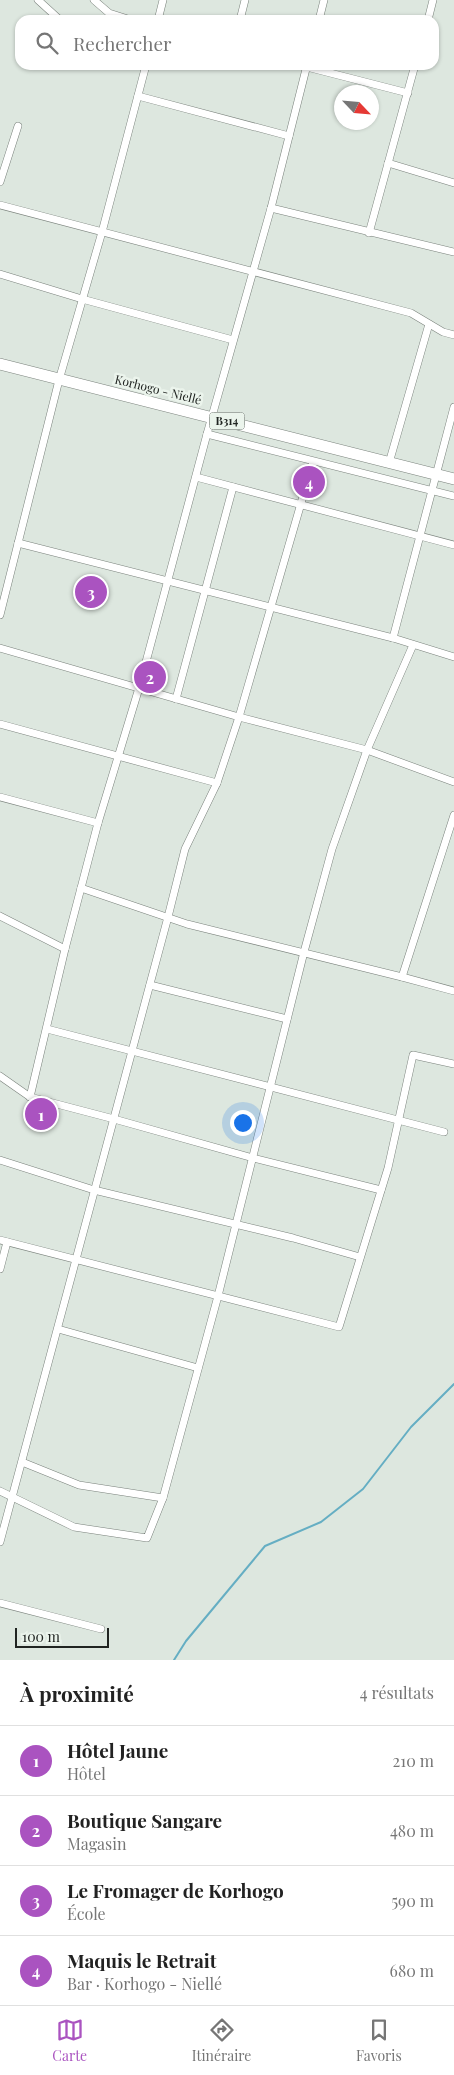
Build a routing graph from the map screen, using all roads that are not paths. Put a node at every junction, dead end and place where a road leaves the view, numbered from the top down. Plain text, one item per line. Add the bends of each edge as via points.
1 (38, 0) edge
2 (94, 0) edge
3 (163, 0) edge
4 (245, 0) edge
5 (324, 0) edge
6 (433, 0) edge
7 (54, 15) edge
8 (115, 15) edge
9 (159, 15) edge
10 (241, 15) edge
11 (320, 15) edge
12 (429, 15) edge
13 (145, 70) edge
14 (303, 70) edge
15 (319, 70) edge
16 (414, 70) edge
17 (408, 93) junction
18 (138, 96) junction
19 (18, 126) dead end
20 (289, 136) junction
21 (388, 163) junction
22 (0, 182) edge
23 (454, 183) edge
24 (0, 204) edge
25 (271, 208) junction
26 (102, 232) junction
27 (369, 233) junction
28 (454, 252) edge
29 (252, 271) junction
30 (0, 274) edge
31 (82, 299) junction
32 (429, 324) junction
33 (454, 335) edge
34 (234, 340) junction
35 (0, 364) edge
36 (59, 380) junction
37 (454, 407) edge
38 (212, 418) junction
39 (207, 434) junction
40 (313, 462) junction
41 (389, 462) junction
42 (437, 474) junction
43 (196, 477) junction
44 (454, 479) edge
45 (233, 487) junction
46 (432, 491) junction
47 (454, 496) edge
48 (300, 504) junction
49 (420, 536) junction
50 (18, 543) junction
51 (454, 545) edge
52 (167, 580) junction
53 (206, 590) junction
54 (269, 607) junction
55 (0, 616) edge
56 (393, 638) junction
57 (413, 646) junction
58 (0, 648) edge
59 (454, 657) edge
60 (139, 688) junction
61 (176, 699) junction
62 (239, 717) junction
63 (0, 724) edge
64 (367, 750) junction
65 (118, 758) junction
66 (454, 782) edge
67 (218, 783) junction
68 (0, 797) edge
69 (454, 815) edge
70 (98, 823) junction
71 (81, 888) junction
72 (0, 916) edge
73 (168, 917) junction
74 (65, 949) junction
75 (304, 952) junction
76 (402, 977) junction
77 (150, 985) junction
78 (454, 991) edge
79 (287, 1019) junction
80 (47, 1029) junction
81 (132, 1052) junction
82 (454, 1064) edge
83 (0, 1076) edge
84 (270, 1088) junction
85 (30, 1098) junction
86 (114, 1119) junction
87 (399, 1121) junction
88 (444, 1132) dead end
89 (253, 1158) junction
90 (0, 1160) edge
91 (94, 1190) junction
92 (381, 1190) junction
93 (236, 1224) junction
94 (4, 1241) edge
95 (360, 1257) junction
96 (76, 1260) junction
97 (0, 1269) edge
98 (218, 1296) junction
99 (58, 1330) junction
100 (198, 1368) junction
101 (22, 1462) junction
102 (0, 1491) edge
103 (12, 1497) junction
104 (163, 1498) junction
105 (0, 1542) edge
106 (0, 1603) edge
107 (101, 1629) dead end

1 - 7 street
2 - 8 street
3 - 9 street
4 - 10 street
5 - 11 street
6 - 12 street
13 - 18 street
14 - 20 street
15 - 17 street
16 - 17 street
17 - 21 street
18 - 20 street
18 - 26 street
19 - 22 street
20 - 25 street
21 - 23 street
21 - 27 street
24 - 26 street
25 - 27 street
25 - 29 street
26 - 29 street
26 - 31 street
27 - 28 street
29 - 32 street via 411,313
29 - 34 street
30 - 31 street
31 - 34 street
31 - 36 street
32 - 33 street
32 - 41 street
34 - 38 street
35 - 36 main road, Korhogo - Niellé / B314
36 - 38 main road, Korhogo - Niellé / B314
36 - 50 street
37 - 42 street
38 - 39 street
38 - 41 main road, Korhogo - Niellé / B314
39 - 40 street
39 - 43 street
40 - 46 street
40 - 48 street
41 - 42 main road, Korhogo - Niellé / B314
42 - 44 main road, Korhogo - Niellé / B314
42 - 46 street
43 - 45 street
43 - 52 street
45 - 48 street
45 - 53 street
46 - 47 street
46 - 49 street
48 - 49 street
48 - 54 street
49 - 51 street
49 - 56 street
50 - 52 street
50 - 55 street
52 - 53 street
52 - 60 street
53 - 54 street
53 - 61 street
54 - 56 street
54 - 62 street
56 - 57 street
57 - 59 street
57 - 64 street
58 - 60 street
60 - 61 street
60 - 65 street
61 - 62 street
62 - 64 street
62 - 67 street
63 - 65 street
64 - 66 street
64 - 75 street via 332,849
65 - 67 street
65 - 70 street
67 - 73 street via 185,848
68 - 70 street
69 - 76 street
70 - 71 street
71 - 73 street
71 - 74 street
72 - 74 street
73 - 75 street
73 - 77 street
74 - 80 street
75 - 76 street
75 - 79 street
76 - 78 street
77 - 79 street
77 - 81 street
79 - 84 street
80 - 81 street
80 - 85 street
81 - 84 street
81 - 86 street
82 - 87 street via 413,1055
83 - 85 street
84 - 87 street
84 - 89 street
85 - 86 street
86 - 89 street
86 - 91 street
87 - 88 street
87 - 92 street
89 - 92 street
89 - 93 street
90 - 91 street
91 - 93 street
91 - 96 street
92 - 95 street
93 - 95 street
93 - 98 street
94 - 96 street
94 - 97 street
95 - 98 street via 339,1327
96 - 98 street
96 - 99 street
98 - 100 street
99 - 100 street
99 - 101 street
100 - 104 street
101 - 103 street
101 - 104 street via 79,1485
102 - 103 street
103 - 104 street via 74,1527 147,1538
103 - 105 street
106 - 107 street

